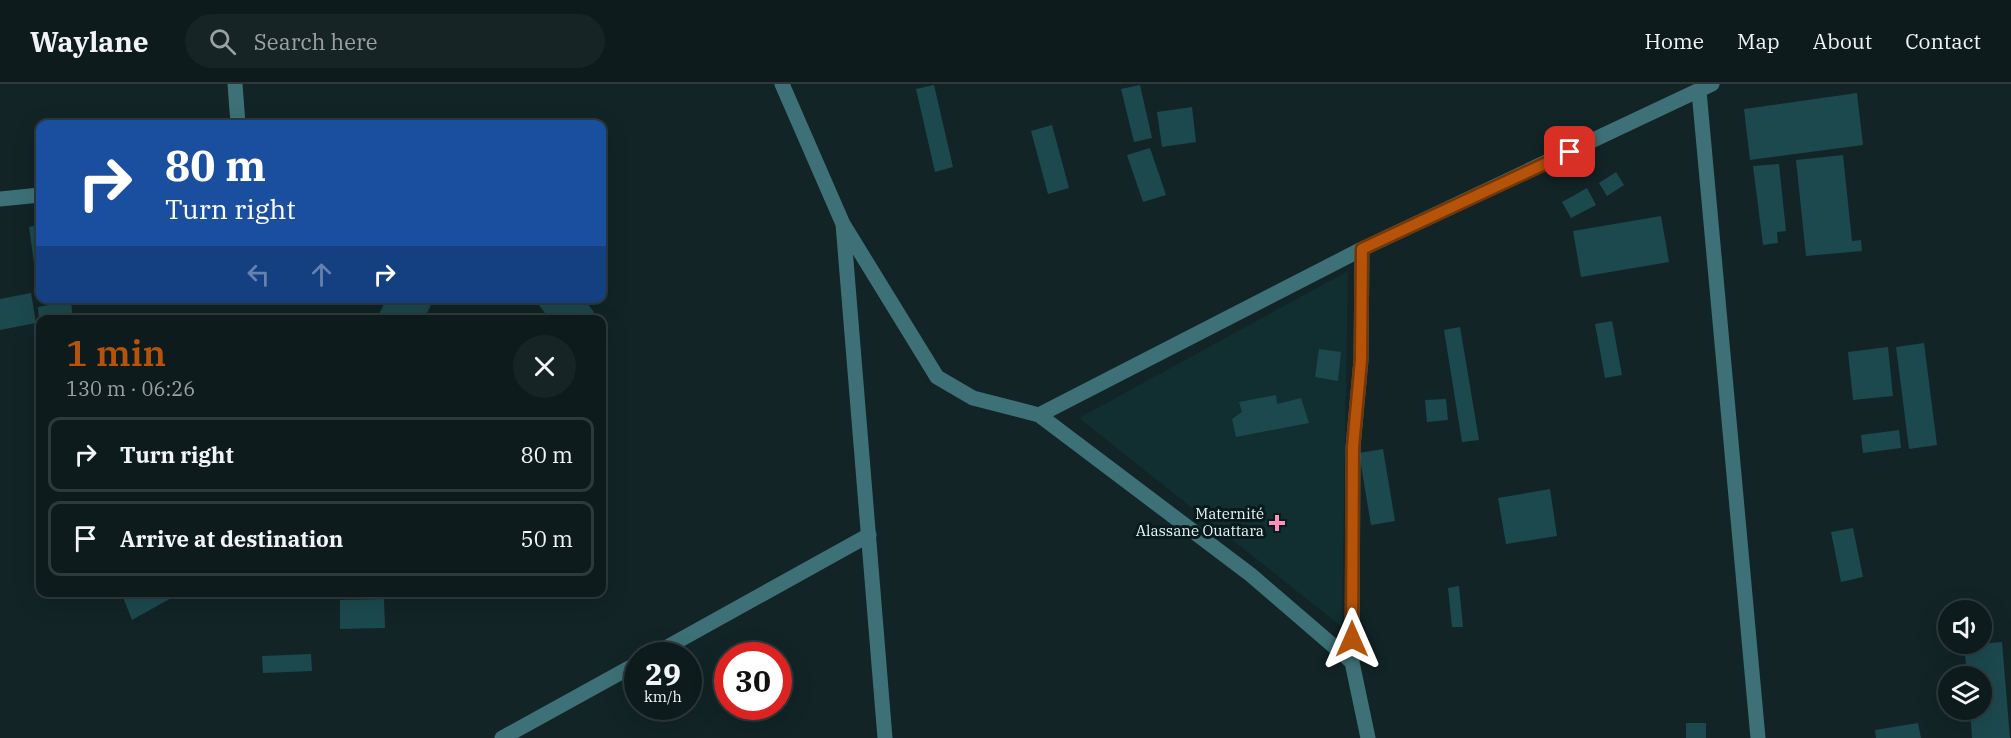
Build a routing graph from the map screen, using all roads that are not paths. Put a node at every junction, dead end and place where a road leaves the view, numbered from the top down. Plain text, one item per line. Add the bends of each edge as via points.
1 (235, 84) edge
2 (782, 84) edge
3 (1706, 87) edge
4 (238, 120) edge
5 (36, 195) edge
6 (0, 199) edge
7 (843, 224) junction
8 (1362, 249) junction
9 (1039, 415) junction
10 (869, 535) junction
11 (676, 642) edge
12 (1352, 662) junction
13 (624, 671) edge
14 (502, 738) edge
15 (885, 738) edge
16 (1368, 738) edge
17 (1758, 738) edge

1 - 4 street
2 - 7 street
3 - 8 street
3 - 17 street
5 - 6 street
7 - 9 street via 937,377 973,398
7 - 10 street
8 - 9 street
8 - 12 street via 1361,360 1353,447
9 - 12 street via 1251,575
10 - 11 street
10 - 15 street
12 - 16 street
13 - 14 street

